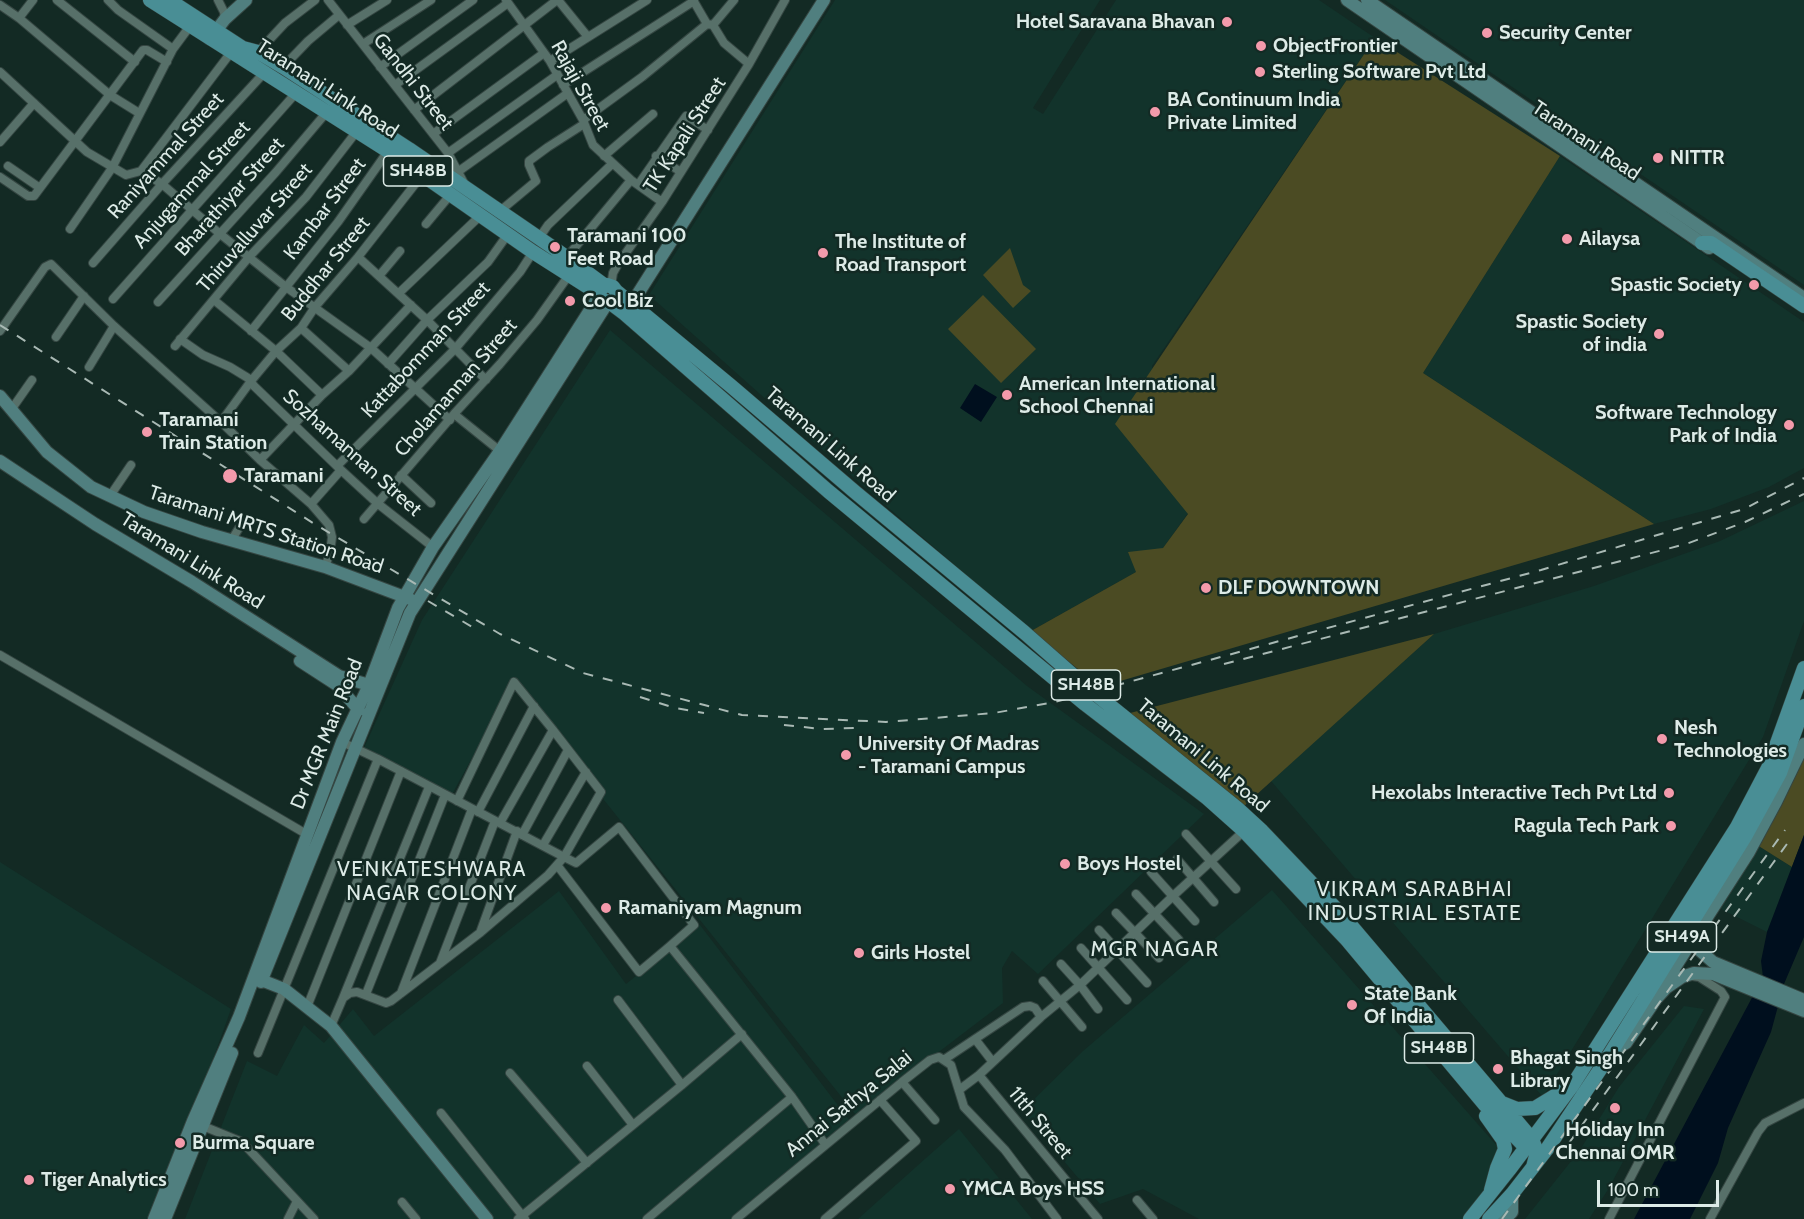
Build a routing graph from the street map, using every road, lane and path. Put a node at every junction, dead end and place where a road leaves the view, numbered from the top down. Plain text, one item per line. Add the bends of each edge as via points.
1 (33, 0) edge
2 (57, 0) edge
3 (108, 0) edge
4 (150, 0) edge
5 (169, 0) edge
6 (218, 0) edge
7 (246, 0) edge
8 (315, 0) edge
9 (328, 0) edge
10 (387, 0) edge
11 (431, 0) edge
12 (473, 0) edge
13 (555, 0) edge
14 (647, 0) edge
15 (694, 0) edge
16 (734, 0) edge
17 (785, 0) edge
18 (824, 0) edge
19 (1347, 0) edge
20 (1367, 0) edge
21 (507, 1) edge
22 (0, 5) edge
23 (339, 15) junction
24 (19, 18) junction
25 (525, 24) junction
26 (347, 25) junction
27 (710, 25) junction
28 (190, 26) junction
29 (217, 30) junction
30 (588, 37) junction
31 (363, 44) junction
32 (173, 49) junction
33 (232, 51) junction
34 (258, 52) junction
35 (547, 57) junction
36 (135, 62) junction
37 (167, 62) junction
38 (749, 64) junction
39 (283, 67) junction
40 (380, 67) junction
41 (264, 73) junction
42 (557, 75) junction
43 (1, 76) edge
44 (395, 85) junction
45 (563, 85) junction
46 (296, 93) junction
47 (568, 93) junction
48 (110, 95) junction
49 (34, 103) junction
50 (414, 110) junction
51 (139, 113) junction
52 (326, 113) junction
53 (653, 114) dead end
54 (583, 122) junction
55 (708, 130) junction
56 (357, 131) junction
57 (433, 134) junction
58 (76, 141) junction
59 (0, 142) edge
60 (388, 151) junction
61 (448, 153) junction
62 (604, 156) junction
63 (656, 156) junction
64 (612, 164) junction
65 (8, 166) dead end
66 (112, 168) junction
67 (141, 171) junction
68 (459, 171) junction
69 (681, 172) junction
70 (423, 174) junction
71 (0, 177) edge
72 (634, 182) junction
73 (162, 184) junction
74 (40, 188) junction
75 (467, 188) junction
76 (451, 194) junction
77 (662, 202) junction
78 (191, 209) junction
79 (500, 211) junction
80 (481, 215) junction
81 (426, 224) dead end
82 (70, 229) dead end
83 (219, 233) junction
84 (508, 234) junction
85 (539, 238) junction
86 (1702, 243) junction
87 (400, 252) dead end
88 (533, 252) junction
89 (249, 257) junction
90 (358, 257) junction
91 (567, 257) junction
92 (93, 263) dead end
93 (569, 275) junction
94 (379, 276) junction
95 (286, 287) junction
96 (399, 293) junction
97 (607, 294) junction
98 (84, 296) junction
99 (1804, 298) edge
100 (113, 299) dead end
101 (214, 300) junction
102 (158, 302) dead end
103 (411, 305) junction
104 (1804, 306) edge
105 (315, 307) junction
106 (629, 309) junction
107 (1804, 312) edge
108 (427, 320) junction
109 (114, 326) junction
110 (301, 328) junction
111 (250, 331) junction
112 (0, 332) edge
113 (56, 337) dead end
114 (178, 343) joint
115 (371, 348) junction
116 (456, 350) junction
117 (276, 351) junction
118 (388, 364) junction
119 (89, 367) dead end
120 (349, 371) junction
121 (32, 380) dead end
122 (486, 380) junction
123 (251, 381) junction
124 (416, 390) junction
125 (322, 395) junction
126 (0, 396) edge
127 (11, 410) junction
128 (452, 417) junction
129 (221, 422) junction
130 (294, 423) junction
131 (500, 451) junction
132 (0, 460) edge
133 (260, 460) junction
134 (131, 465) dead end
135 (339, 468) junction
136 (0, 470) edge
137 (401, 475) junction
138 (110, 496) junction
139 (377, 503) junction
140 (431, 503) dead end
141 (311, 504) junction
142 (364, 519) dead end
143 (244, 520) dead end
144 (231, 541) junction
145 (433, 547) junction
146 (325, 567) junction
147 (405, 596) junction
148 (416, 604) junction
149 (0, 655) edge
150 (1804, 668) edge
151 (369, 685) junction
152 (534, 706) junction
153 (1804, 706) edge
154 (358, 710) junction
155 (553, 730) junction
156 (342, 742) junction
157 (1804, 744) edge
158 (355, 747) junction
159 (568, 750) junction
160 (378, 759) junction
161 (401, 771) junction
162 (586, 772) junction
163 (429, 787) junction
164 (445, 795) junction
165 (457, 801) junction
166 (475, 811) junction
167 (497, 822) junction
168 (1245, 831) junction
169 (520, 833) junction
170 (1186, 834) dead end
171 (1746, 835) junction
172 (308, 836) junction
173 (543, 845) junction
174 (1749, 852) junction
175 (564, 857) junction
176 (1177, 859) dead end
177 (1210, 861) junction
178 (557, 865) junction
179 (1151, 872) dead end
180 (1193, 878) junction
181 (1236, 889) dead end
182 (1136, 894) dead end
183 (1173, 896) junction
184 (1214, 902) dead end
185 (1116, 913) dead end
186 (1155, 914) junction
187 (1195, 921) dead end
188 (1099, 930) dead end
189 (481, 932) junction
190 (1135, 933) junction
191 (1693, 939) junction
192 (1179, 940) dead end
193 (670, 946) junction
194 (1081, 948) dead end
195 (1116, 950) junction
196 (1159, 958) dead end
197 (440, 964) junction
198 (1061, 964) dead end
199 (1098, 968) junction
200 (1715, 969) junction
201 (1688, 975) junction
202 (258, 979) junction
203 (1042, 981) dead end
204 (1148, 983) dead end
205 (1080, 985) junction
206 (284, 989) junction
207 (366, 994) junction
208 (400, 994) junction
209 (343, 998) junction
210 (1656, 999) junction
211 (618, 1000) dead end
212 (1127, 1000) dead end
213 (1804, 1000) edge
214 (1059, 1002) junction
215 (307, 1006) junction
216 (1098, 1009) dead end
217 (1804, 1011) edge
218 (1041, 1017) junction
219 (331, 1026) junction
220 (1082, 1027) dead end
221 (742, 1034) junction
222 (975, 1039) junction
223 (1611, 1052) junction
224 (258, 1053) dead end
225 (945, 1059) junction
226 (992, 1061) junction
227 (587, 1066) dead end
228 (510, 1073) dead end
229 (979, 1075) junction
230 (902, 1082) junction
231 (682, 1085) junction
232 (1572, 1086) junction
233 (959, 1090) junction
234 (792, 1097) junction
235 (880, 1100) junction
236 (1503, 1103) junction
237 (1485, 1105) junction
238 (1803, 1106) edge
239 (441, 1113) dead end
240 (934, 1120) dead end
241 (197, 1123) junction
242 (633, 1125) junction
243 (1529, 1143) junction
244 (825, 1144) junction
245 (1537, 1162) junction
246 (586, 1163) junction
247 (1512, 1194) junction
248 (1137, 1200) dead end
249 (1486, 1200) junction
250 (297, 1201) junction
251 (402, 1202) dead end
252 (1509, 1215) edge
253 (522, 1218) edge
254 (154, 1219) edge
255 (165, 1219) edge
256 (288, 1219) edge
257 (314, 1219) edge
258 (416, 1219) edge
259 (487, 1219) edge
260 (647, 1219) edge
261 (736, 1219) edge
262 (825, 1219) edge
263 (1057, 1219) edge
264 (1098, 1219) edge
265 (1153, 1219) edge
266 (1460, 1219) edge
267 (1470, 1219) edge
268 (1489, 1219) edge
269 (1609, 1219) edge
270 (1710, 1219) edge

1 - 24 street
2 - 36 street
3 - 32 street
4 - 28 main road, Taramani Link Road / SH48B
5 - 29 main road, Taramani Link Road / SH48B
6 - 29 street via 224,12
7 - 29 street
8 - 34 street via 285,23
9 - 23 street, Gandhi Street
10 - 26 street
11 - 31 street
12 - 40 street
13 - 25 street
13 - 30 street
14 - 30 street
15 - 27 street
15 - 45 street
16 - 27 street
17 - 38 street, TK Kapali Street
18 - 106 street
19 - 86 street, Taramani Road
20 - 99 street, Taramani Road
21 - 25 street, Rajaji Street
21 - 44 street
22 - 24 street
23 - 26 street, Gandhi Street
23 - 39 street
24 - 48 street
25 - 35 street, Rajaji Street
25 - 50 street
26 - 31 street, Gandhi Street
27 - 38 street
27 - 54 street
28 - 29 main road, Taramani Link Road / SH48B
28 - 32 street
29 - 33 main road, Taramani Link Road / SH48B
29 - 34 main road, Taramani Link Road / SH48B via 243,48
30 - 35 street
31 - 40 street, Gandhi Street
32 - 37 street
33 - 41 main road, Taramani Link Road / SH48B
33 - 67 street
34 - 39 main road, Taramani Link Road / SH48B
35 - 42 street, Rajaji Street
35 - 57 street
36 - 37 street via 145,49
36 - 48 street
37 - 51 street
38 - 55 street, TK Kapali Street
39 - 75 main road, Taramani Link Road / SH48B
40 - 44 street, Gandhi Street
41 - 46 main road, Taramani Link Road / SH48B
41 - 73 street, Raniyammal Street
42 - 45 street, Rajaji Street
42 - 61 street
43 - 49 street
44 - 50 street, Gandhi Street
45 - 47 street, Rajaji Street
46 - 52 main road, Taramani Link Road / SH48B
46 - 78 street, Anjugammal Street
47 - 54 street, Rajaji Street
47 - 68 street
48 - 51 street
48 - 58 street
49 - 58 street
49 - 59 street
50 - 57 street, Gandhi Street
51 - 66 street
52 - 56 main road, Taramani Link Road / SH48B
52 - 83 street, Bharathiyar Street
53 - 62 street
54 - 62 street, Rajaji Street via 593,145
54 - 79 street via 529,162 537,179 535,184
55 - 63 street via 686,116
55 - 69 street, TK Kapali Street
56 - 60 main road, Taramani Link Road / SH48B
56 - 89 street, Thiruvalluvar Street via 306,197
57 - 61 street, Gandhi Street
58 - 66 street
58 - 74 street
60 - 70 main road, Taramani Link Road / SH48B
60 - 95 street, Kambar Street
61 - 68 street, Gandhi Street
62 - 64 street, Rajaji Street
63 - 69 street
63 - 72 street
64 - 72 street, Rajaji Street
64 - 85 street
65 - 74 street
66 - 67 street via 126,175
66 - 82 street
67 - 73 street
68 - 75 street, Gandhi Street
69 - 77 street, TK Kapali Street
70 - 76 main road, Taramani Link Road / SH48B
70 - 90 street, Buddhar Street
71 - 74 street via 30,197
72 - 77 street, Rajaji Street
72 - 91 street
73 - 78 street
73 - 92 street, Raniyammal Street
75 - 79 main road, Taramani Link Road / SH48B
76 - 80 main road, Taramani Link Road / SH48B
76 - 81 street
77 - 97 street, TK Kapali Street via 618,264
78 - 83 street
78 - 100 street, Anjugammal Street
79 - 85 main road, Taramani Link Road / SH48B
80 - 84 main road, Taramani Link Road / SH48B
80 - 96 street
83 - 89 street
83 - 102 street, Bharathiyar Street
84 - 88 main road, Taramani Link Road / SH48B
84 - 108 street via 488,262
85 - 91 main road, Taramani Link Road / SH48B
86 - 104 main road via 1711,243
86 - 107 street, Taramani Road
87 - 94 street
88 - 93 main road, Taramani Link Road / SH48B
88 - 116 street, Kattabomman Street
89 - 95 street
89 - 101 street, Thiruvalluvar Street
90 - 94 street
90 - 105 street, Buddhar Street
91 - 97 main road, Taramani Link Road
93 - 97 main road, Taramani Link Road
93 - 122 street, Cholamannan Street
94 - 96 street
95 - 105 street
95 - 111 street, Kambar Street
96 - 103 street
97 - 106 main road, Taramani Link Road / SH48B
97 - 131 street, Dr MGR Main Road
97 - 148 street, Dr MGR Main Road
98 - 109 street
98 - 112 street via 48,264
98 - 113 street
101 - 111 street
101 - 114 street, Thiruvalluvar Street
103 - 108 street
103 - 115 street
105 - 110 street, Buddhar Street
105 - 115 street
106 - 168 main road, Taramani Link Road / SH48B via 828,491
106 - 236 main road, Taramani Link Road / SH48B via 731,386 1082,683 1237,807 1343,916
108 - 116 street
108 - 118 street
109 - 119 street
109 - 129 street
110 - 117 street, Buddhar Street
110 - 120 street
111 - 117 street
114 - 123 street, Sozhamannan Street
115 - 118 street
115 - 120 street
116 - 122 street
116 - 124 street, Kattabomman Street
117 - 123 street, Buddhar Street
117 - 125 street
118 - 124 street
120 - 125 street
121 - 127 street
122 - 128 street, Cholamannan Street
123 - 129 street, Buddhar Street
123 - 130 street, Sozhamannan Street
124 - 128 street
124 - 135 street, Kattabomman Street
125 - 130 street
126 - 127 street, Taramani MRTS Station Road
127 - 138 street, Taramani MRTS Station Road via 47,452 91,487
128 - 131 street
128 - 137 street, Cholamannan Street
129 - 133 street
130 - 133 street
130 - 135 street, Sozhamannan Street
131 - 145 street, Dr MGR Main Road
132 - 151 street, Taramani Link Road via 339,676
133 - 141 street
134 - 138 street
135 - 139 street, Sozhamannan Street
135 - 141 street, Kattabomman Street
136 - 154 street, Taramani Link Road via 337,685
137 - 139 street, Cholamannan Street
137 - 140 street
138 - 144 street, Taramani MRTS Station Road via 144,512
139 - 142 street, Cholamannan Street
139 - 145 street, Sozhamannan Street
141 - 146 street via 329,525 332,537
143 - 144 street
144 - 146 street, Taramani MRTS Station Road
145 - 147 street, Dr MGR Main Road
146 - 147 street, Taramani MRTS Station Road
147 - 148 street, Taramani MRTS Station Road
147 - 151 street, Dr MGR Main Road
148 - 158 street, Dr MGR Main Road
149 - 172 street
150 - 232 main road, SH49A via 1768,768 1737,827
151 - 154 street, Dr MGR Main Road
152 - 155 street
152 - 165 street via 514,682
152 - 166 street
153 - 171 main road, SH49A via 1780,773
154 - 156 street, Dr MGR Main Road
155 - 159 street
155 - 167 street
156 - 158 street
156 - 172 street, Dr MGR Main Road
157 - 174 street
158 - 160 street
158 - 202 street, Dr MGR Main Road
159 - 162 street
159 - 169 street
160 - 161 street
160 - 206 street
161 - 163 street
161 - 215 street
162 - 173 street
162 - 175 street via 601,792
163 - 164 street
163 - 209 street
164 - 165 street
164 - 207 street
165 - 166 street
166 - 167 street
166 - 208 street
167 - 169 street
167 - 197 street
168 - 177 street
168 - 237 main road, Taramani Link Road / SH48B via 1347,940
169 - 173 street
169 - 189 street
170 - 177 street
171 - 174 street
171 - 223 main road, SH49A
172 - 202 street, Dr MGR Main Road
173 - 175 street
174 - 191 street
175 - 178 street
175 - 193 street via 576,863 619,827 694,925
176 - 180 street
177 - 180 street
177 - 181 street
178 - 189 street
178 - 193 street via 639,972
179 - 183 street
180 - 183 street
180 - 184 street
182 - 186 street
183 - 186 street
183 - 187 street
185 - 190 street
186 - 190 street
186 - 192 street
188 - 195 street
189 - 197 street
190 - 195 street
190 - 196 street
191 - 200 street
191 - 210 street
193 - 221 street
194 - 199 street
195 - 199 street
195 - 204 street
197 - 208 street
198 - 205 street
199 - 205 street
199 - 212 street
200 - 201 street
200 - 213 street
200 - 217 street
201 - 210 street via 1673,982
201 - 269 street via 1712,985 1725,998
202 - 206 street
202 - 241 street, Dr MGR Main Road
203 - 214 street
205 - 214 street
205 - 216 street
206 - 215 street
206 - 224 street
207 - 208 street via 386,1003
207 - 209 street via 350,993
209 - 219 street
210 - 223 street via 1626,1043
211 - 231 street
214 - 218 street
214 - 220 street
215 - 219 street
218 - 222 street via 1035,1008 1023,1007
218 - 226 street
219 - 259 street
221 - 231 street
221 - 234 street
222 - 225 street
222 - 226 street
223 - 245 main road, SH49A
225 - 230 street, Annai Sathya Salai via 930,1060
225 - 233 street, Annai Sathya Salai
226 - 229 street
227 - 242 street
228 - 246 street
229 - 233 street
229 - 264 street, 11th Street
230 - 235 street, Annai Sathya Salai
230 - 240 street
231 - 242 street
232 - 236 main road via 1535,1108 1517,1109
232 - 243 main road, SH49A
233 - 263 street, Annai Sathya Salai via 964,1107 1005,1150
234 - 244 street
234 - 260 street
235 - 244 street, Annai Sathya Salai
235 - 262 street via 916,1141
236 - 243 main road, Taramani Link Road / SH48B
237 - 243 main road, Taramani Link Road / SH48B
237 - 249 main road, SH48B via 1487,1119 1505,1149
238 - 270 street via 1775,1116 1758,1131
239 - 253 street
241 - 250 street via 242,1142
241 - 254 street, Dr MGR Main Road
241 - 255 street, Dr MGR Main Road
242 - 246 street
243 - 245 main road via 1537,1152
243 - 249 main road, SH49A
244 - 261 street, Annai Sathya Salai
245 - 247 main road, SH49A
246 - 253 street
247 - 252 street
247 - 268 main road, SH49A
248 - 265 street
249 - 266 street
249 - 267 main road, SH49A
250 - 256 street
250 - 257 street
251 - 258 street

